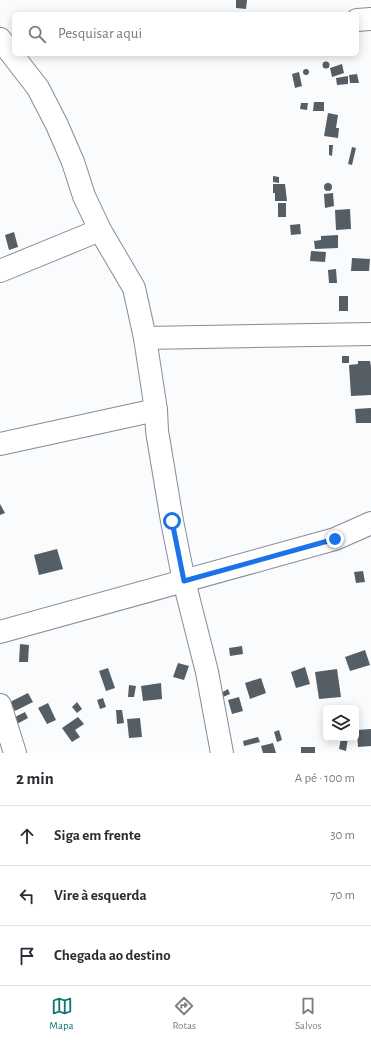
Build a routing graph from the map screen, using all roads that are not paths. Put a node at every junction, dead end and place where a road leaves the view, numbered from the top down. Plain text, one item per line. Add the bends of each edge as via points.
1 (371, 19) edge
2 (359, 20) edge
3 (12, 33) edge
4 (0, 35) edge
5 (0, 39) edge
6 (12, 54) edge
7 (13, 56) edge
8 (100, 230) junction
9 (0, 271) edge
10 (371, 334) edge
11 (145, 338) junction
12 (156, 410) junction
13 (0, 444) edge
14 (371, 523) edge
15 (184, 581) junction
16 (0, 632) edge
17 (0, 705) edge
18 (15, 753) edge
19 (222, 753) edge

1 - 2 street
3 - 4 street
5 - 6 street
7 - 8 street via 38,88 60,132
8 - 9 street
8 - 11 street via 134,288
10 - 11 street
11 - 12 street
12 - 13 street
12 - 15 street via 157,431
14 - 15 street via 335,539
15 - 16 street
15 - 19 street via 207,672
17 - 18 street

